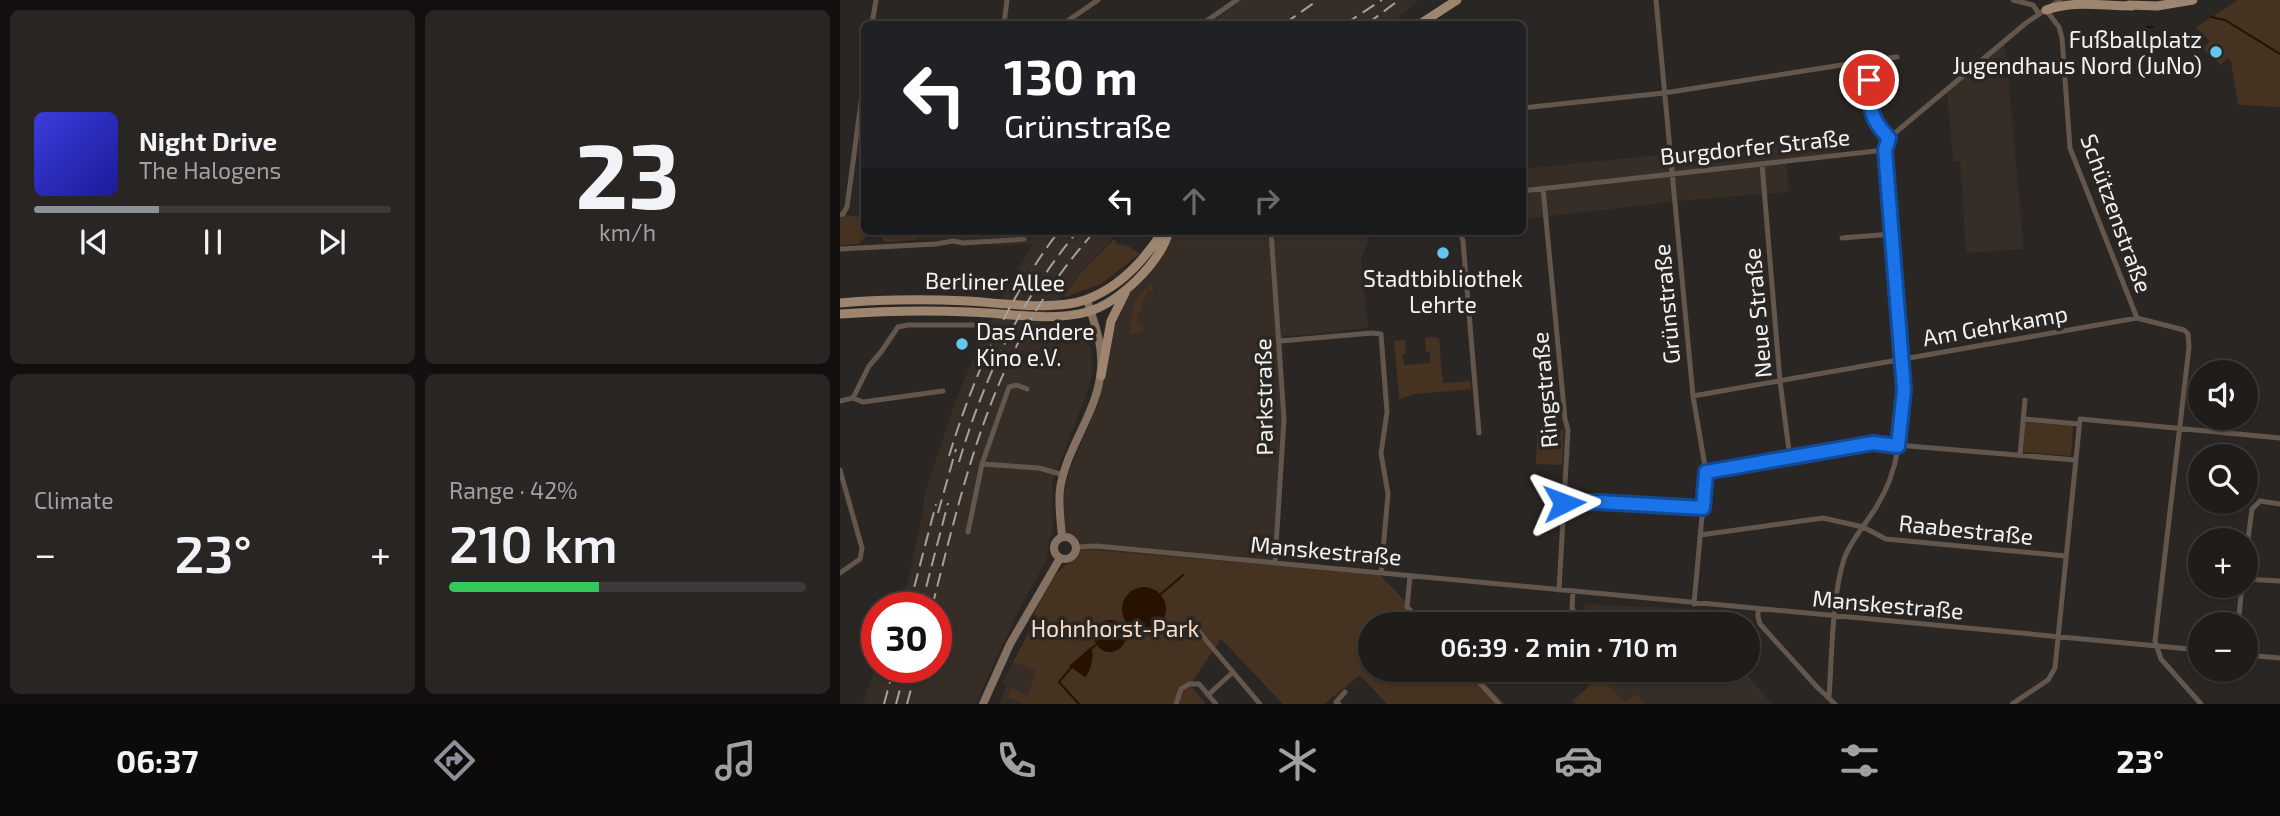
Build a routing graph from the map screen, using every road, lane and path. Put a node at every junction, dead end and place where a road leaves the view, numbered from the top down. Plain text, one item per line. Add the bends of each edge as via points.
1 (876, 0) edge
2 (1007, 0) edge
3 (1098, 0) edge
4 (1237, 0) edge
5 (1457, 0) edge
6 (1656, 0) edge
7 (2014, 0) edge
8 (2060, 0) edge
9 (2109, 0) edge
10 (2193, 0) edge
11 (2132, 6) junction
12 (2042, 12) junction
13 (873, 21) edge
14 (1004, 21) edge
15 (1067, 21) edge
16 (1206, 21) edge
17 (1425, 21) edge
18 (1897, 57) dead end
19 (1867, 61) junction
20 (1664, 93) junction
21 (861, 102) edge
22 (1526, 108) edge
23 (1889, 138) junction
24 (1885, 150) junction
25 (1762, 164) junction
26 (1672, 174) junction
27 (1543, 188) junction
28 (1526, 190) edge
29 (841, 214) edge
30 (1892, 234) junction
31 (955, 235) edge
32 (1160, 235) edge
33 (1167, 235) edge
34 (1271, 235) edge
35 (1461, 235) edge
36 (1024, 239) dead end
37 (1842, 239) dead end
38 (953, 241) junction
39 (840, 248) edge
40 (1131, 286) junction
41 (1087, 300) junction
42 (840, 303) edge
43 (1090, 311) junction
44 (840, 314) edge
45 (2137, 318) junction
46 (979, 325) dead end
47 (1280, 341) junction
48 (1902, 359) junction
49 (1101, 376) junction
50 (1780, 381) junction
51 (1027, 389) dead end
52 (943, 391) dead end
53 (1693, 396) junction
54 (853, 398) junction
55 (2025, 400) dead end
56 (840, 401) edge
57 (2024, 419) junction
58 (2080, 422) junction
59 (2179, 429) junction
60 (1479, 433) dead end
61 (2280, 438) edge
62 (1898, 446) junction
63 (2020, 455) junction
64 (1790, 458) junction
65 (2075, 460) junction
66 (982, 464) junction
67 (840, 470) edge
68 (1706, 472) junction
69 (1064, 475) junction
70 (841, 478) edge
71 (1564, 503) junction
72 (2280, 504) edge
73 (1703, 508) junction
74 (1863, 527) junction
75 (2249, 528) edge
76 (968, 531) dead end
77 (1700, 535) junction
78 (1062, 537) junction
79 (1076, 547) junction
80 (2066, 556) junction
81 (1060, 558) junction
82 (1275, 562) junction
83 (840, 573) edge
84 (1381, 573) junction
85 (1410, 576) junction
86 (2258, 580) edge
87 (2280, 581) edge
88 (1559, 590) junction
89 (1573, 591) junction
90 (1694, 604) junction
91 (1758, 610) junction
92 (1412, 612) edge
93 (1575, 612) edge
94 (1835, 617) junction
95 (1200, 633) dead end
96 (2059, 637) junction
97 (2155, 645) junction
98 (2188, 649) edge
99 (2258, 656) edge
100 (2280, 658) edge
101 (1233, 672) junction
102 (1479, 682) edge
103 (1345, 692) dead end
104 (1208, 695) junction
105 (1829, 697) junction
106 (2198, 703) edge
107 (983, 704) edge
108 (1176, 704) edge
109 (1216, 704) edge
110 (1260, 704) edge
111 (1339, 704) edge
112 (1499, 704) edge
113 (1835, 704) edge
114 (2012, 704) edge

1 - 13 street
2 - 14 street
3 - 15 street
4 - 16 street
5 - 17 main road
6 - 20 street, Grünstraße
7 - 12 street
8 - 12 street
9 - 11 main road
10 - 11 main road
11 - 12 main road via 2080,2
12 - 23 street
12 - 45 street, Schützenstraße via 2059,27 2062,38 2070,148
18 - 19 street
19 - 20 street
19 - 23 street via 1872,117
20 - 22 street
20 - 26 street, Grünstraße
21 - 29 street via 847,207
23 - 24 street, Burgdorfer Straße
24 - 25 street, Burgdorfer Straße
24 - 30 street
25 - 26 street, Burgdorfer Straße
25 - 50 street, Neue Straße
26 - 27 street, Burgdorfer Straße
26 - 53 street, Grünstraße
27 - 28 street, Burgdorfer Straße
27 - 71 street, Ringstraße via 1568,430
30 - 37 street
30 - 48 street
31 - 38 street
32 - 41 main road, Berliner Allee via 1123,279
33 - 40 main road
34 - 47 street, Parkstraße
35 - 60 street
36 - 38 street
38 - 39 street
40 - 43 main road
40 - 49 main road via 1111,321
41 - 42 main road, Berliner Allee via 1055,304 911,299
41 - 43 street
43 - 44 main road, Berliner Allee via 1059,316 910,310
43 - 49 street via 1100,342
45 - 48 street, Am Gehrkamp
45 - 59 street, Schützenstraße via 2188,334
46 - 54 street via 898,327 869,366
47 - 82 street, Parkstraße via 1284,419
47 - 84 street via 1381,334 1387,412 1381,453 1388,494
48 - 50 street, Am Gehrkamp
48 - 62 street
49 - 69 street
50 - 53 street, Am Gehrkamp
50 - 64 street, Neue Straße
51 - 66 street via 1009,387
52 - 54 street via 863,402
53 - 68 street, Grünstraße
54 - 56 street
55 - 57 street
57 - 58 street
57 - 63 street
58 - 59 street
58 - 65 street
59 - 61 street
59 - 97 street, Schützenstraße
62 - 63 street
62 - 64 street via 1873,443
62 - 74 street via 1890,480
63 - 65 street
64 - 68 street
65 - 80 street
66 - 69 street
66 - 76 street
67 - 70 street
68 - 73 street, Grünstraße
69 - 78 street via 1059,499
70 - 83 street via 862,548 860,559
71 - 73 street
71 - 88 street, Ringstraße
72 - 75 street via 2260,501 2252,509
73 - 77 street, Grünstraße
74 - 77 street, Raabestraße via 1815,518
74 - 80 street, Raabestraße via 1886,539
74 - 94 street via 1845,555
77 - 90 street, Grünstraße
78 - 79 street via 1070,538
78 - 81 street via 1054,547
79 - 81 street via 1073,556
79 - 82 street, Manskestraße
80 - 96 street
81 - 107 street via 1010,644
82 - 84 street, Manskestraße
84 - 85 street, Manskestraße
85 - 88 street, Manskestraße
85 - 92 street via 1407,607
86 - 87 street
88 - 89 street, Manskestraße
89 - 90 street, Manskestraße
89 - 93 street
90 - 91 street, Manskestraße
91 - 94 street, Manskestraße
91 - 105 street via 1760,624
94 - 96 street, Manskestraße
94 - 105 street
95 - 101 street
96 - 97 street, Manskestraße
96 - 114 street via 2055,668 2048,680
97 - 98 street, Manskestraße
97 - 106 street via 2161,659
99 - 100 street
101 - 104 street
101 - 110 street
102 - 112 street
103 - 111 street via 1336,702
104 - 108 street via 1199,684 1189,684 1181,689
104 - 109 street
105 - 113 street

